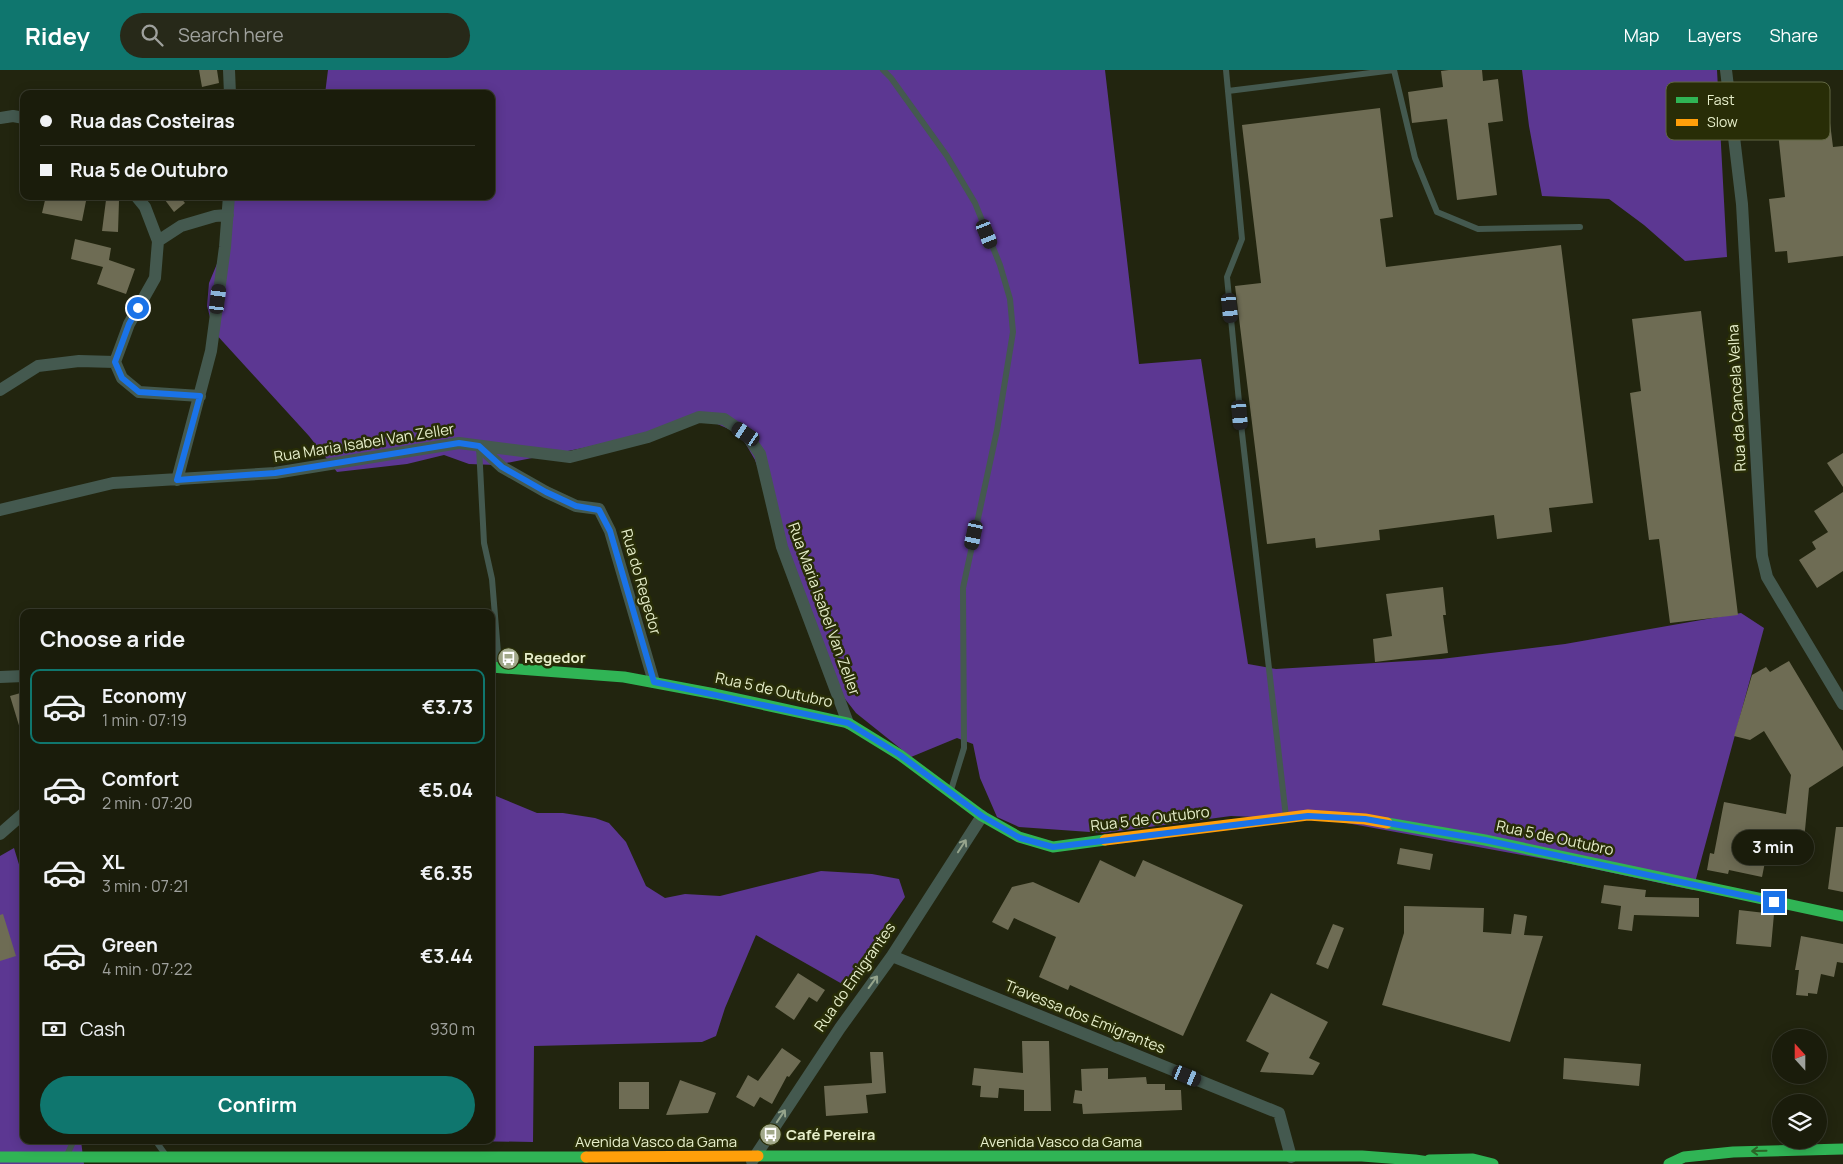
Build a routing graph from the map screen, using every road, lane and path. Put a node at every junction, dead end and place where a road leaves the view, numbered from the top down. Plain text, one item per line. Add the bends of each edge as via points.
1 (229, 70) edge
2 (883, 70) edge
3 (1226, 70) edge
4 (230, 90) edge
5 (1228, 91) junction
6 (20, 117) edge
7 (0, 118) edge
8 (1734, 140) edge
9 (140, 200) edge
10 (229, 200) edge
11 (228, 215) junction
12 (1580, 227) dead end
13 (158, 241) junction
14 (115, 362) junction
15 (0, 390) edge
16 (200, 396) junction
17 (479, 446) junction
18 (177, 480) junction
19 (0, 510) edge
20 (493, 609) edge
21 (495, 667) edge
22 (0, 676) edge
23 (20, 676) edge
24 (654, 682) junction
25 (1843, 704) edge
26 (848, 723) junction
27 (951, 791) junction
28 (20, 816) edge
29 (982, 816) junction
30 (1286, 818) junction
31 (0, 834) edge
32 (1843, 916) edge
33 (892, 956) junction
34 (72, 1144) edge
35 (157, 1144) edge
36 (1843, 1149) edge
37 (1733, 1152) junction
38 (0, 1157) edge
39 (1290, 1157) junction
40 (1342, 1157) junction
41 (66, 1158) junction
42 (1843, 1159) edge
43 (752, 1160) edge
44 (1415, 1160) junction
45 (90, 1161) edge
46 (166, 1161) edge
47 (1792, 1162) dead end
48 (1366, 1164) edge
49 (1442, 1164) edge
50 (1492, 1164) edge
51 (1669, 1164) edge
52 (1709, 1164) edge

1 - 4 street
2 - 27 lane via 947,156 975,203 1010,299 1013,332 963,588 964,748
3 - 5 lane
5 - 12 lane via 1394,70 1415,158 1437,212 1478,229
5 - 30 lane via 1242,240 1227,277
6 - 7 street
8 - 25 street, Rua da Cancela Velha via 1742,204 1762,556 1767,577
9 - 13 street via 146,206
10 - 11 street
11 - 13 street via 181,226
11 - 16 street via 211,351
13 - 14 street via 155,278 129,324
14 - 15 street via 38,366
14 - 16 street via 122,378 139,392
16 - 18 street
17 - 18 street, Rua Maria Isabel Van Zeller via 459,443 275,473
17 - 20 lane via 484,543 492,579
17 - 24 street, Rua do Regedor via 502,467 546,492 576,506 599,510 610,531
17 - 26 street, Rua Maria Isabel Van Zeller via 570,458 648,437 699,417 724,420 746,434 760,454 782,547
18 - 19 street, Rua Maria Isabel Van Zeller via 112,483
21 - 24 main road, Rua 5 de Outubro
22 - 23 street
24 - 26 main road, Rua 5 de Outubro
26 - 27 main road, Rua 5 de Outubro
27 - 29 main road, Rua 5 de Outubro
28 - 31 street
29 - 30 main road, Rua 5 de Outubro via 1020,838 1053,847
33 -> 29 street, Rua do Emigrantes
30 - 32 main road, Rua 5 de Outubro via 1365,819
33 - 39 street, Travessa dos Emigrantes via 1279,1113
43 -> 33 street, Rua do Emigrantes
34 - 41 lane
35 - 46 lane
36 -> 37 main road
37 - 51 main road via 1684,1157
37 - 52 main road
38 - 41 main road, Avenida Vasco da Gama
39 - 40 main road, Avenida Vasco da Gama
39 - 43 main road, Avenida Vasco da Gama
40 - 44 main road, Avenida Vasco da Gama
40 - 48 main road, Avenida Vasco da Gama
41 - 45 main road, Avenida Vasco da Gama
42 - 47 main road
43 - 46 main road, Avenida Vasco da Gama
44 - 49 main road, Avenida Vasco da Gama
44 - 50 main road via 1473,1160
45 - 46 main road, Avenida Vasco da Gama

